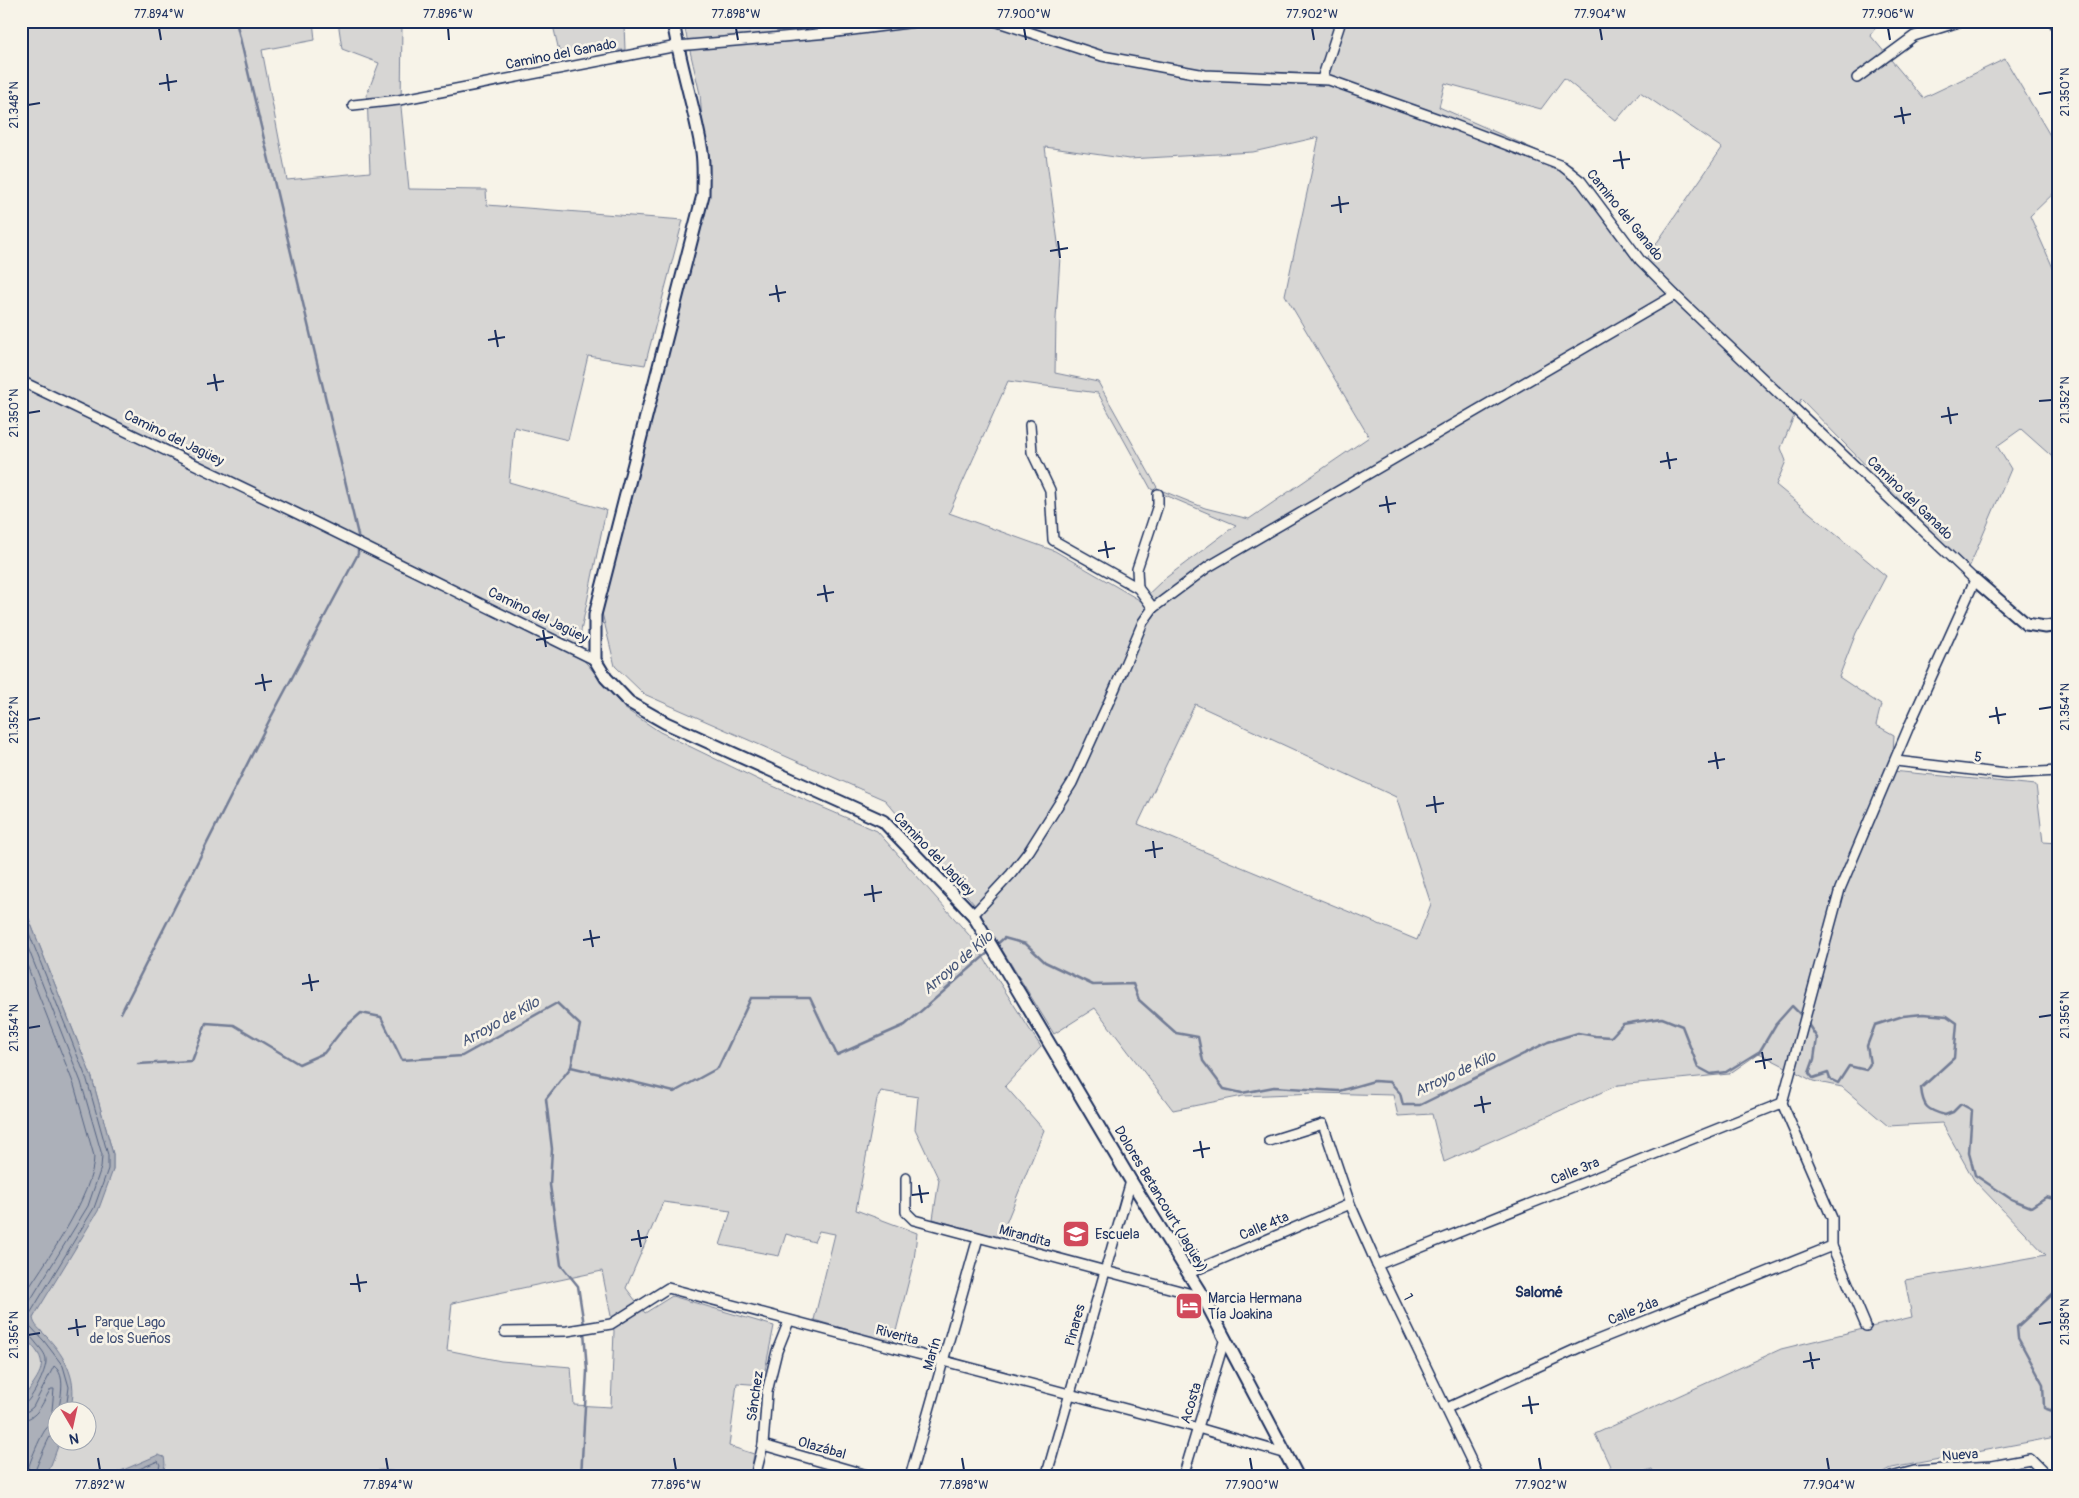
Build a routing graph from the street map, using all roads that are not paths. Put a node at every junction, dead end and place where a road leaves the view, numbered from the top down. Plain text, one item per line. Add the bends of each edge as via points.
1 (673, 21) edge
2 (924, 21) edge
3 (995, 21) edge
4 (1341, 21) edge
5 (1962, 21) edge
6 (2053, 21) edge
7 (2058, 29) edge
8 (677, 46) junction
9 (1857, 78) dead end
10 (1322, 79) junction
11 (353, 105) dead end
12 (1675, 295) junction
13 (21, 381) edge
14 (1030, 425) dead end
15 (1158, 494) dead end
16 (1975, 580) junction
17 (1138, 588) junction
18 (1153, 608) junction
19 (2058, 625) edge
20 (595, 660) junction
21 (1896, 760) junction
22 (2058, 771) edge
23 (973, 915) junction
24 (989, 942) joint
25 (1782, 1103) junction
26 (1269, 1141) dead end
27 (906, 1178) dead end
28 (1131, 1181) junction
29 (1350, 1204) junction
30 (978, 1238) junction
31 (1832, 1246) junction
32 (1377, 1265) junction
33 (1105, 1271) junction
34 (1188, 1273) junction
35 (1203, 1297) junction
36 (789, 1320) junction
37 (1866, 1326) dead end
38 (505, 1332) dead end
39 (1225, 1338) junction
40 (944, 1362) junction
41 (1070, 1394) junction
42 (1447, 1408) junction
43 (1198, 1428) junction
44 (763, 1445) junction
45 (1287, 1454) junction
46 (1992, 1466) junction
47 (755, 1477) edge
48 (874, 1477) edge
49 (910, 1477) edge
50 (1046, 1477) edge
51 (1183, 1477) edge
52 (1298, 1477) edge
53 (1478, 1477) edge
54 (1891, 1477) edge
55 (1994, 1477) edge
56 (2048, 1477) edge

1 - 8 street
2 - 8 street, Camino del Ganado
3 - 10 street, Camino del Ganado via 1102,56 1205,75
4 - 10 street
5 - 9 street via 1914,36
6 - 7 street
8 - 11 street, Camino del Ganado via 399,100
8 - 20 street via 703,155 703,195 595,614
10 - 12 street, Camino del Ganado via 1562,166 1581,181 1640,260
12 - 16 street, Camino del Ganado
12 - 18 street via 1208,567
13 - 20 street, Camino del Jagüey
14 - 17 street via 1032,452 1050,490 1053,540
15 - 17 street via 1158,505 1137,569
16 - 19 street, Camino del Ganado via 2026,624
16 - 21 street
17 - 18 street
18 - 23 street via 1142,622 1072,783 1029,851
20 - 23 street, Camino del Jagüey via 606,678 630,702 666,723 883,821
21 - 22 street, 5 via 2006,774
21 - 25 street via 1840,889
23 - 24 street, Camino del Jagüey
24 - 28 street, Dolores Betancourt (Jagüey)
25 - 31 street via 1832,1218
25 - 32 street, Calle 3ra
26 - 29 street, 1 via 1324,1124
27 - 30 street, Mirandita via 906,1212 914,1220
28 - 33 street, Pinares
28 - 34 street, Dolores Betancourt (Jagüey)
29 - 32 street, 1
29 - 34 street, Calle 4ta
30 - 33 street, Mirandita
30 - 40 street, Marín
31 - 37 street
31 - 42 street, Calle 2da via 1584,1345
32 - 42 street, 1
33 - 35 street, Mirandita
33 - 41 street, Pinares
34 - 35 street, Dolores Betancourt (Jagüey)
35 - 39 street, Dolores Betancourt (Jagüey)
36 - 38 street, Riverita via 668,1288 611,1324 567,1331
36 - 40 street, Riverita
36 - 44 street, Sánchez via 777,1351 768,1392
39 - 43 street, Acosta
39 - 45 street, Dolores Betancourt (Jagüey)
40 - 41 street, Riverita
40 - 49 street, Marín
41 - 43 street, Riverita
41 - 50 street, Pinares
42 - 53 street, 1
43 - 45 street, Riverita
43 - 51 street, Acosta
44 - 47 street, Sánchez
44 - 48 street, Olazábal
45 - 52 street, Dolores Betancourt (Jagüey)
46 - 54 street, Nueva via 1914,1471
46 - 55 street
46 - 56 street, Nueva via 2030,1459

